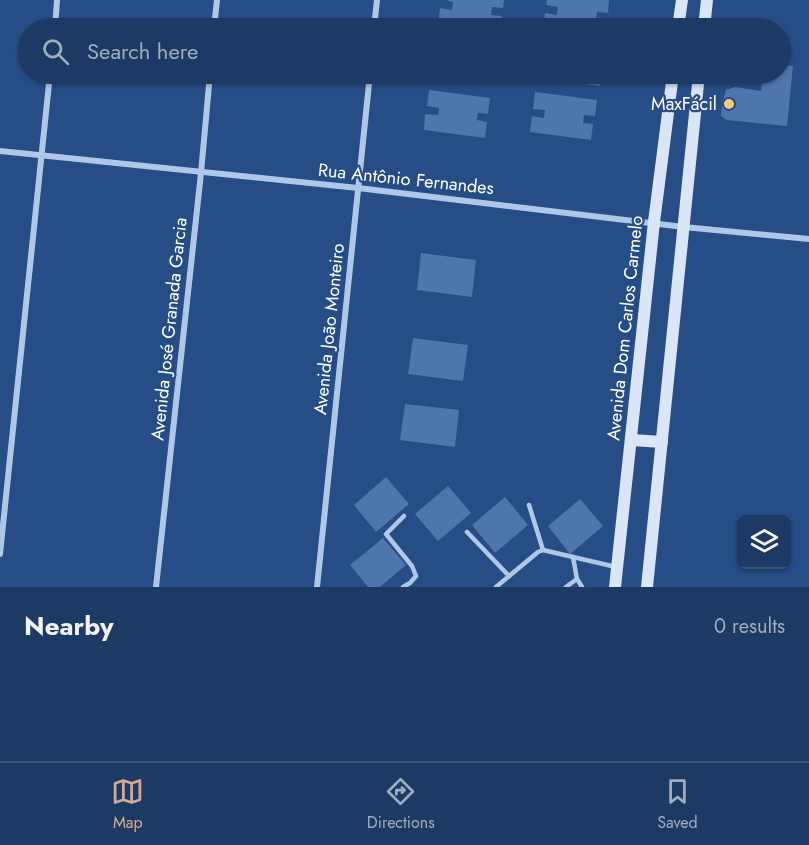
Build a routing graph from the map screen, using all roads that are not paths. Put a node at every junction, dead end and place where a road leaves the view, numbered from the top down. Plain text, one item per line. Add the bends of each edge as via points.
1 (57, 0) edge
2 (217, 0) edge
3 (377, 0) edge
4 (682, 0) edge
5 (707, 0) edge
6 (56, 18) edge
7 (215, 18) edge
8 (376, 18) edge
9 (679, 18) edge
10 (705, 18) edge
11 (50, 84) edge
12 (209, 84) edge
13 (369, 84) edge
14 (672, 84) edge
15 (698, 84) edge
16 (0, 151) edge
17 (43, 156) junction
18 (201, 173) junction
19 (358, 188) junction
20 (654, 222) junction
21 (684, 227) junction
22 (809, 239) edge
23 (632, 440) junction
24 (662, 442) junction
25 (529, 505) dead end
26 (404, 516) dead end
27 (467, 532) dead end
28 (543, 550) junction
29 (0, 554) edge
30 (573, 557) junction
31 (617, 567) junction
32 (509, 576) junction
33 (576, 579) junction
34 (156, 587) edge
35 (317, 587) edge
36 (404, 587) edge
37 (496, 587) edge
38 (566, 587) edge
39 (582, 587) edge
40 (615, 587) edge
41 (647, 587) edge

1 - 6 street
2 - 7 street
3 - 8 street
4 - 9 street
5 - 10 street
11 - 17 street
12 - 18 street, Avenida José Granada Garcia
13 - 19 street, Avenida João Monteiro
14 - 20 street, Avenida Dom Carlos Carmelo
15 - 21 street
16 - 17 street, Rua Antônio Fernandes
17 - 18 street, Rua Antônio Fernandes
17 - 29 street
18 - 19 street, Rua Antônio Fernandes
18 - 34 street, Avenida José Granada Garcia
19 - 20 street, Rua Antônio Fernandes
19 - 35 street, Avenida João Monteiro
20 - 21 street, Rua Antônio Fernandes
20 - 23 street, Avenida Dom Carlos Carmelo
21 - 22 street, Rua Antônio Fernandes
21 - 24 street
23 - 24 street
23 - 31 street, Avenida Dom Carlos Carmelo
24 - 41 street
25 - 28 lane
26 - 36 lane via 386,534 416,576
27 - 32 lane
28 - 30 lane
28 - 32 lane
30 - 31 lane
30 - 33 lane
31 - 40 street, Avenida Dom Carlos Carmelo
32 - 37 lane
33 - 38 lane
33 - 39 lane

